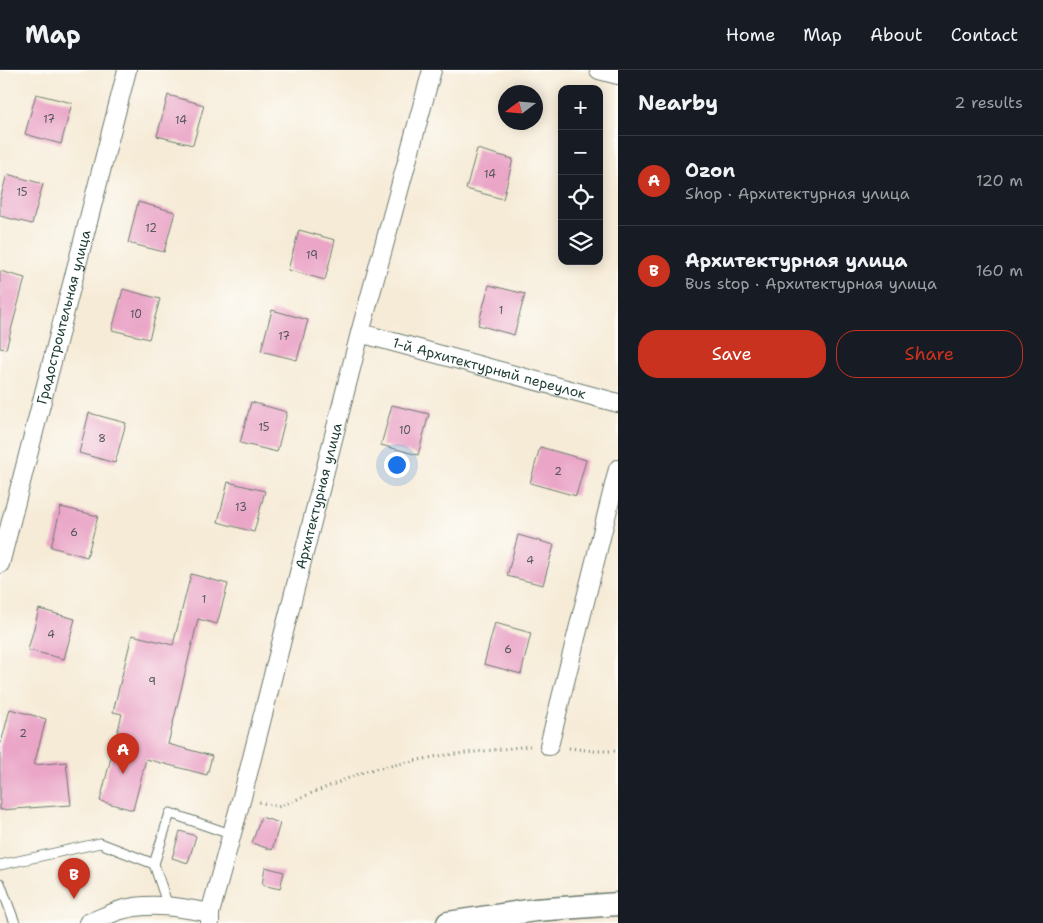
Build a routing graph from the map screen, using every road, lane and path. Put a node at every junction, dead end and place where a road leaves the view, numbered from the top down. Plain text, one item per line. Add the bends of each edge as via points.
1 (128, 70) edge
2 (432, 70) edge
3 (599, 70) edge
4 (618, 75) edge
5 (360, 333) junction
6 (618, 403) edge
7 (618, 469) edge
8 (0, 564) edge
9 (549, 746) junction
10 (618, 750) edge
11 (242, 797) junction
12 (230, 834) junction
13 (154, 864) junction
14 (0, 865) edge
15 (0, 883) edge
16 (618, 904) edge
17 (168, 906) junction
18 (210, 918) edge
19 (15, 923) edge
20 (88, 923) edge
21 (448, 923) edge

1 - 8 street, Градостроительная улица
2 - 5 street, Архитектурная улица
3 - 4 street
5 - 6 street, 1-й Архитектурный переулок
5 - 11 street, Архитектурная улица
7 - 9 street
9 - 10 path
9 - 11 path via 438,756 366,771 278,807
11 - 12 street, Архитектурная улица
12 - 13 lane via 170,813
12 - 18 street, Архитектурная улица
13 - 14 lane via 100,843
13 - 17 lane
15 - 19 lane
16 - 21 street via 535,910
17 - 18 street
17 - 20 street via 150,905 121,910

